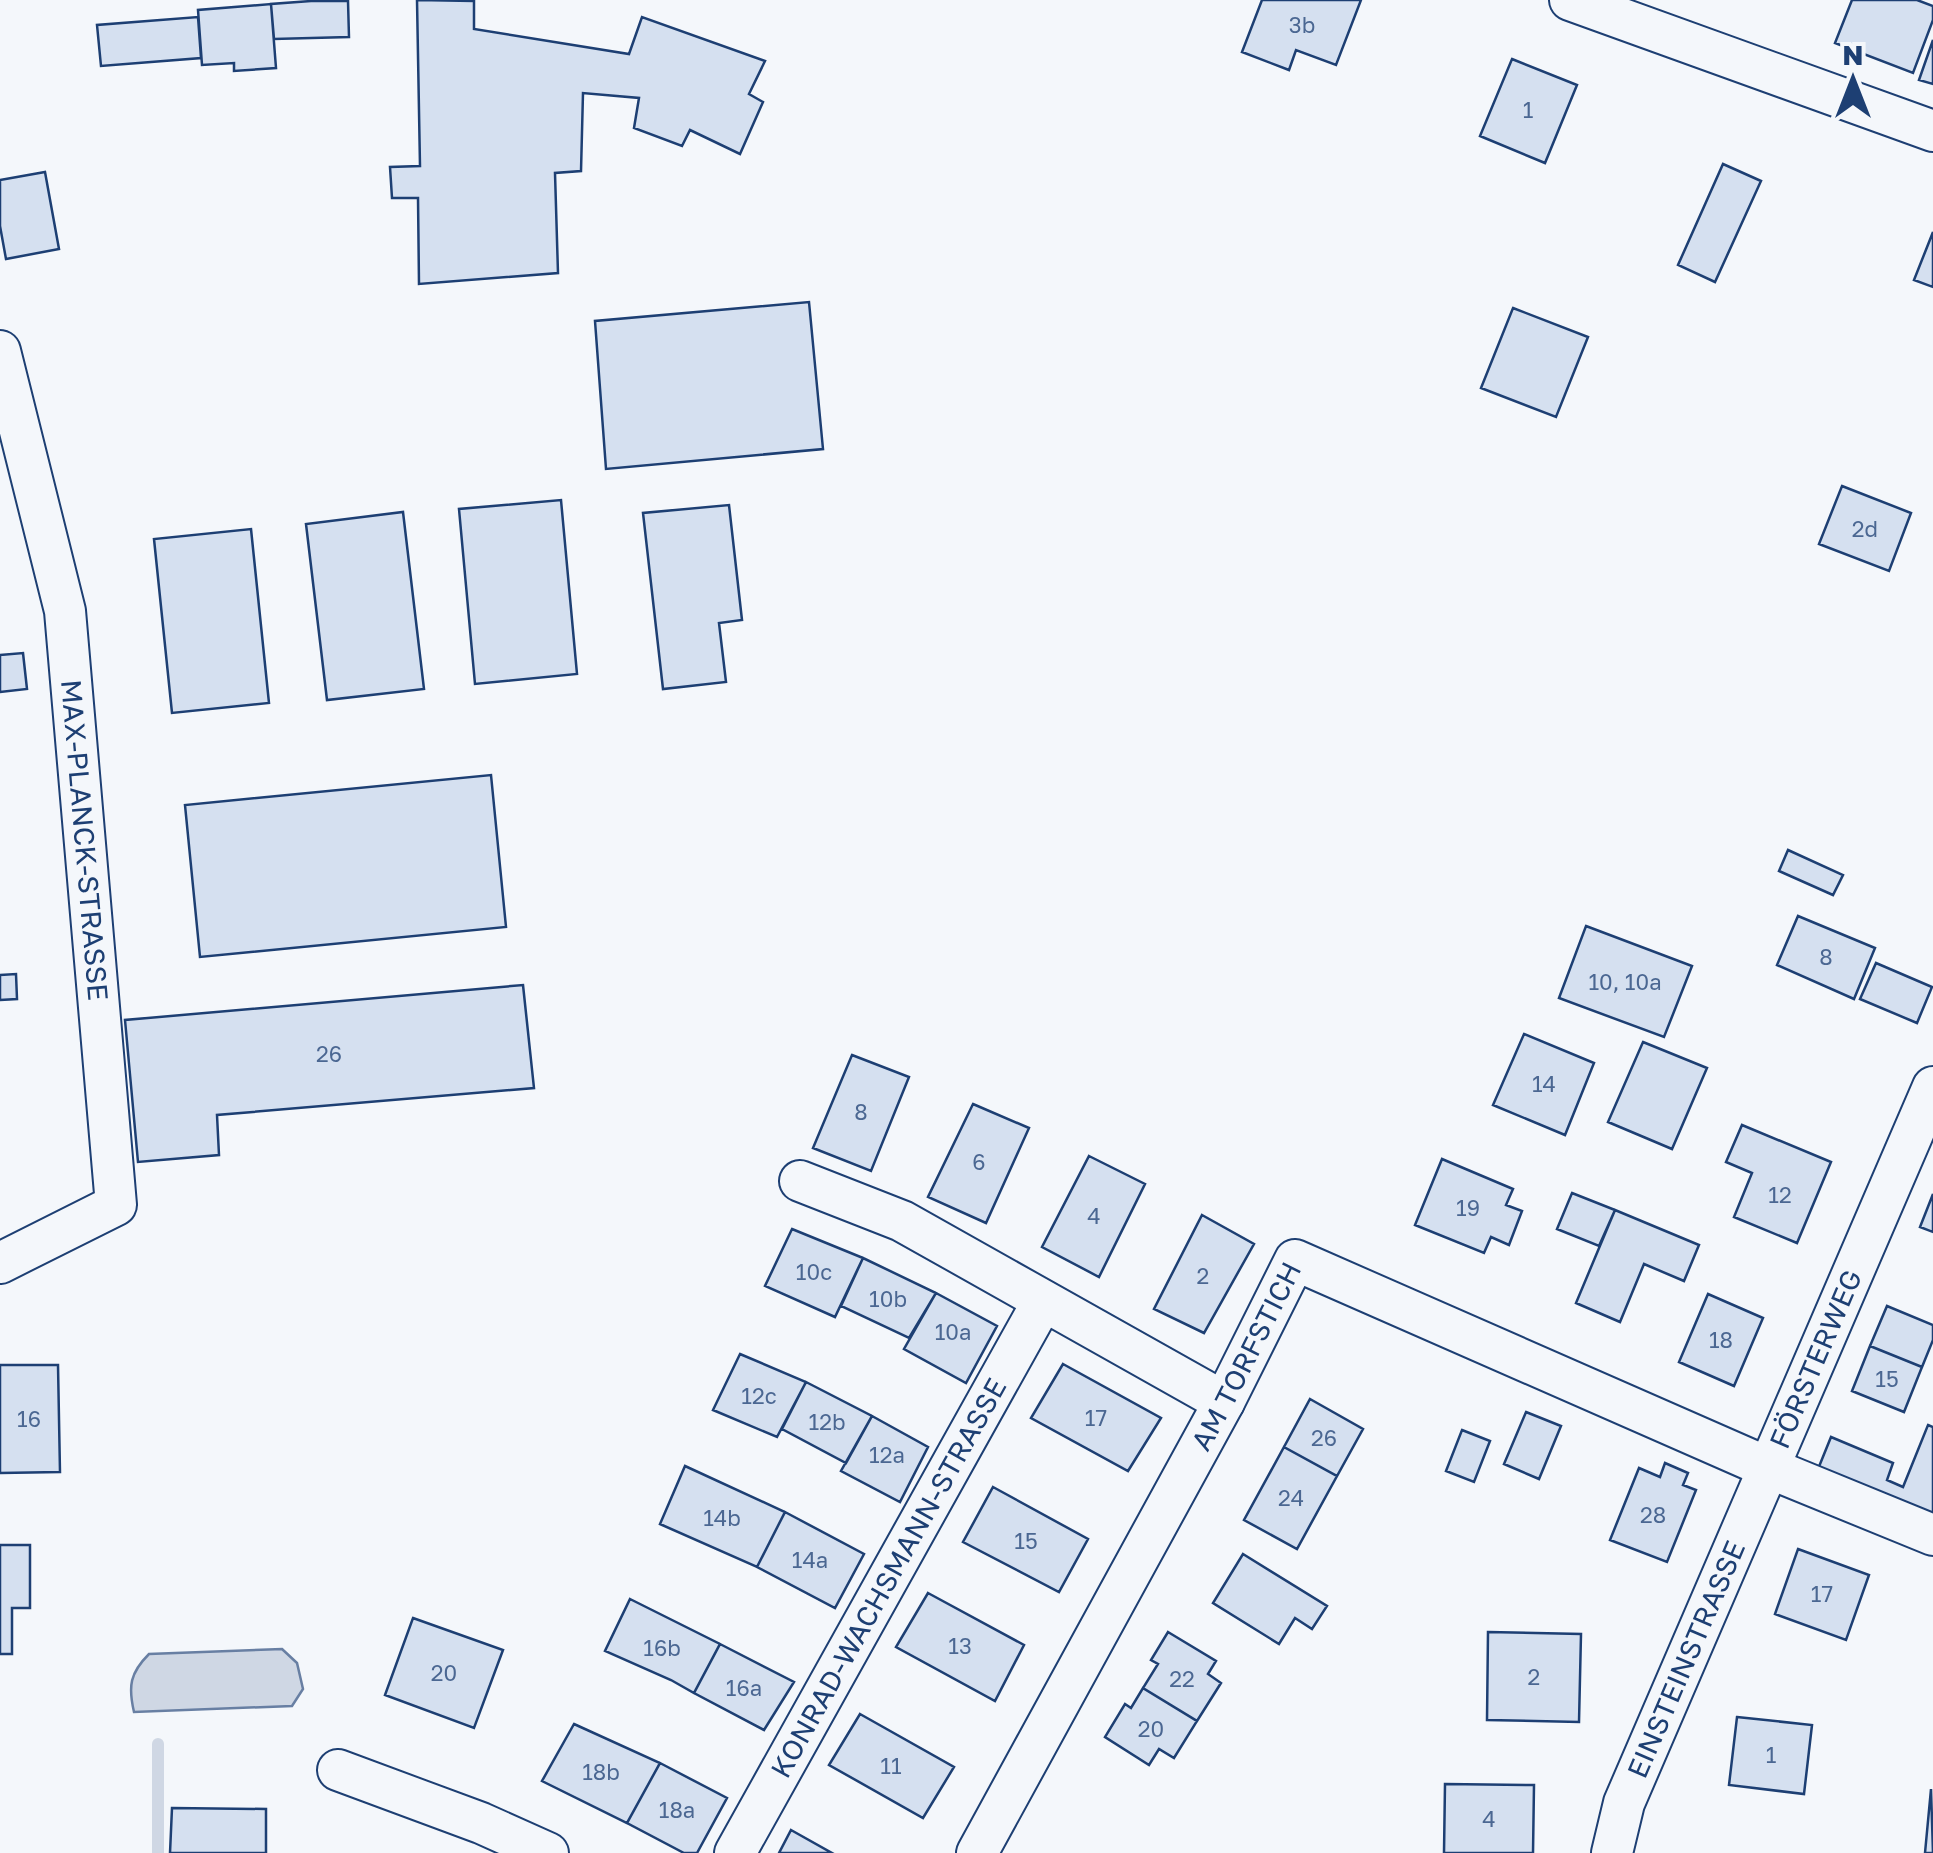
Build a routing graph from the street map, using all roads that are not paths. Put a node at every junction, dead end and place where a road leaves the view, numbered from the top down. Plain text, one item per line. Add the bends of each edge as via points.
1 (1570, 0) edge
2 (1933, 131) edge
3 (0, 351) edge
4 (1933, 1087) edge
5 (800, 1181) dead end
6 (0, 1263) edge
7 (1043, 1301) junction
8 (1224, 1402) junction
9 (1769, 1468) junction
10 (1933, 1534) edge
11 (338, 1770) dead end
12 (548, 1853) edge
13 (735, 1853) edge
14 (977, 1853) edge
15 (1612, 1853) edge

1 - 2 street
3 - 6 street, MAX-PLANCK-STRASSE via 65,611 116,1204
4 - 9 street, FÖRSTERWEG
5 - 7 street via 902,1220
7 - 8 street
7 - 13 street, KONRAD-WACHSMANN-STRASSE
8 - 9 street, AM TORFSTICH via 1295,1260
8 - 14 street, AM TORFSTICH
9 - 10 street, FÖRSTERWEG
9 - 15 street, EINSTEINSTRASSE via 1624,1803
11 - 12 street

